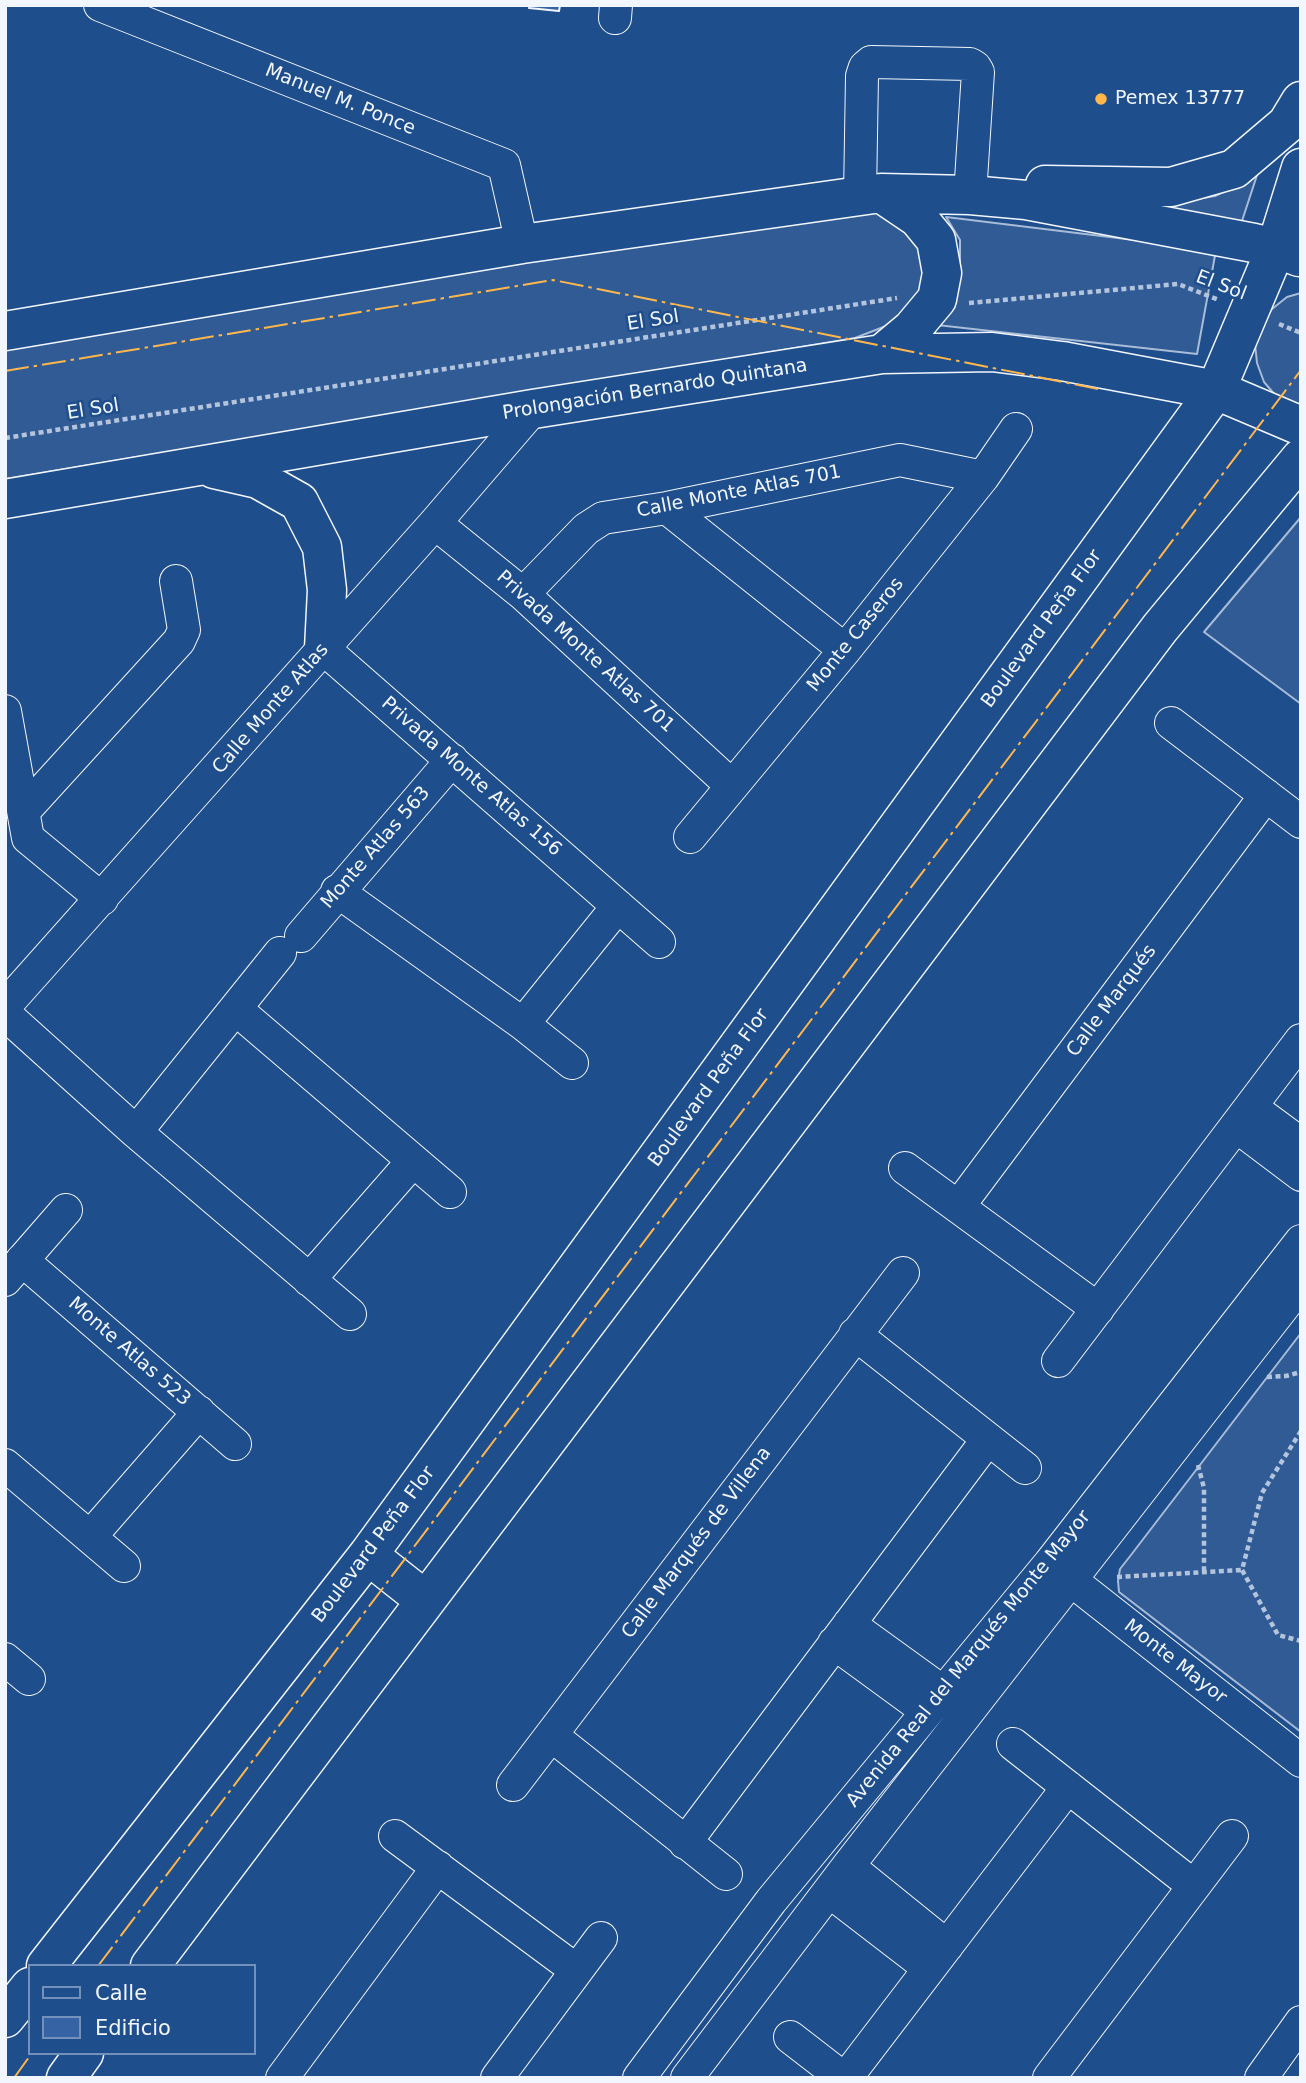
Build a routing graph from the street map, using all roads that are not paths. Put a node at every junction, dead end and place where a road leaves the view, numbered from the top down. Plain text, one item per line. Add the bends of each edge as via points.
1 (100, 5) edge
2 (1301, 101) edge
3 (1301, 169) edge
4 (870, 194) junction
5 (974, 195) junction
6 (522, 244) junction
7 (1288, 253) edge
8 (5, 331) edge
9 (882, 354) junction
10 (1216, 390) junction
11 (533, 409) junction
12 (1301, 426) edge
13 (1016, 429) dead end
14 (1301, 458) edge
15 (199, 466) junction
16 (983, 477) junction
17 (5, 499) edge
18 (667, 508) junction
19 (435, 523) junction
20 (176, 581) dead end
21 (523, 594) junction
22 (324, 649) junction
23 (845, 650) junction
24 (5, 711) edge
25 (1171, 723) dead end
26 (452, 760) junction
27 (731, 785) junction
28 (1266, 796) junction
29 (24, 811) junction
30 (1301, 822) edge
31 (690, 836) dead end
32 (337, 891) junction
33 (102, 899) junction
34 (618, 905) junction
35 (659, 942) dead end
36 (5, 1006) edge
37 (237, 1010) junction
38 (5, 1014) edge
39 (523, 1024) junction
40 (1301, 1040) edge
41 (572, 1063) dead end
42 (1243, 1116) junction
43 (136, 1132) junction
44 (1301, 1144) edge
45 (413, 1161) junction
46 (905, 1168) dead end
47 (1301, 1175) edge
48 (450, 1192) dead end
49 (958, 1207) junction
50 (66, 1210) dead end
51 (1301, 1241) edge
52 (14, 1270) edge
53 (902, 1273) dead end
54 (309, 1280) junction
55 (1301, 1284) edge
56 (1098, 1309) junction
57 (350, 1314) dead end
58 (855, 1334) junction
59 (1058, 1362) dead end
60 (199, 1412) junction
61 (988, 1439) junction
62 (236, 1444) dead end
63 (5, 1465) edge
64 (1026, 1468) dead end
65 (90, 1537) junction
66 (368, 1555) junction
67 (124, 1566) dead end
68 (1060, 1571) junction
69 (425, 1600) junction
70 (842, 1634) junction
71 (5, 1659) edge
72 (29, 1679) dead end
73 (935, 1702) junction
74 (551, 1735) junction
75 (1013, 1744) dead end
76 (1301, 1761) edge
77 (513, 1785) dead end
78 (1068, 1787) junction
79 (395, 1836) dead end
80 (1232, 1836) dead end
81 (685, 1843) junction
82 (438, 1867) junction
83 (848, 1867) junction
84 (726, 1874) dead end
85 (1194, 1886) junction
86 (829, 1891) junction
87 (601, 1938) dead end
88 (938, 1957) junction
89 (49, 1964) edge
90 (152, 1964) edge
91 (576, 1970) junction
92 (28, 1989) edge
93 (5, 2018) edge
94 (1301, 2022) edge
95 (790, 2037) dead end
96 (83, 2055) edge
97 (66, 2078) edge
98 (282, 2078) edge
99 (497, 2078) edge
100 (639, 2078) edge
101 (687, 2078) edge
102 (845, 2078) edge
103 (1049, 2078) edge
104 (1261, 2078) edge

1 - 6 street, Manuel M. Ponce via 504,164
2 - 5 main road via 1287,124 1234,169 1171,187 1027,184
3 - 7 main road, Boulevard Peña Flor
4 - 5 main road
4 - 5 street via 862,76 871,62 975,67
4 - 6 main road
4 - 9 main road via 918,218 936,240 942,273 937,299 912,329
5 - 7 main road via 1065,206
6 - 8 main road
7 - 10 main road, Boulevard Peña Flor via 1248,312
9 - 10 main road, Prolongación Bernardo Quintana via 992,352
9 - 11 main road, Prolongación Bernardo Quintana
10 - 12 main road, Prolongación Bernardo Quintana
10 - 66 main road, Boulevard Peña Flor
11 - 15 main road, Prolongación Bernardo Quintana
11 - 19 street, Calle Monte Atlas
13 - 16 street, Monte Caseros
14 - 69 main road via 1160,628
15 - 17 main road, Prolongación Bernardo Quintana
15 - 22 main road via 258,479 299,502 322,547 327,590
16 - 18 street, Calle Monte Atlas 701 via 900,460
16 - 23 street, Monte Caseros
18 - 21 street, Calle Monte Atlas 701 via 603,518 586,529
18 - 23 street
19 - 21 street, Privada Monte Atlas 701
19 - 22 street, Calle Monte Atlas
20 - 29 street via 184,630 179,641
21 - 27 street, Privada Monte Atlas 701
22 - 26 street, Privada Monte Atlas 156
22 - 33 street, Calle Monte Atlas
23 - 27 street, Monte Caseros
24 - 29 street
25 - 28 street
26 - 32 street, Monte Atlas 563
26 - 34 street, Privada Monte Atlas 156
27 - 31 street, Monte Caseros
28 - 30 street
28 - 49 street, Calle Marqués
29 - 33 street via 29,838
32 - 37 street, Monte Atlas 563
32 - 39 street
33 - 36 street, Calle Monte Atlas
34 - 35 street, Privada Monte Atlas 156
34 - 39 street
37 - 43 street, Monte Atlas 563
37 - 45 street
38 - 43 street
39 - 41 street
40 - 42 street
42 - 44 street
42 - 47 street
42 - 56 street
43 - 54 street
45 - 48 street
45 - 54 street
46 - 49 street
49 - 56 street
50 - 52 street
51 - 68 street, Avenida Real del Marqués Monte Mayor
52 - 60 street, Monte Atlas 523
53 - 58 street, Calle Marqués de Villena
54 - 57 street
55 - 68 street, Avenida Real del Marqués Monte Mayor via 1189,1426
56 - 59 street
58 - 61 street
58 - 74 street, Calle Marqués de Villena
60 - 62 street, Monte Atlas 523
60 - 65 street
61 - 64 street
61 - 70 street
63 - 65 street
65 - 67 street
66 - 69 main road
66 - 89 main road, Boulevard Peña Flor
68 - 73 street, Avenida Real del Marqués Monte Mayor
68 - 76 street, Monte Mayor
68 - 83 street, Avenida Real del Marqués Monte Mayor
69 - 90 main road
70 - 73 street
70 - 81 street
71 - 72 street
73 - 100 street, Avenida Real del Marqués Monte Mayor via 771,1901
74 - 77 street, Calle Marqués de Villena
74 - 81 street
75 - 78 street
78 - 85 street
78 - 88 street
79 - 82 street
80 - 85 street
81 - 84 street
82 - 91 street
82 - 98 street
83 - 86 street, Avenida Real del Marqués Monte Mayor
83 - 88 street
85 - 103 street
86 - 88 street
86 - 101 street, Avenida Real del Marqués Monte Mayor
87 - 91 street
88 - 102 street
91 - 99 street
92 - 93 main road
94 - 104 street
95 - 102 street
96 - 97 main road

